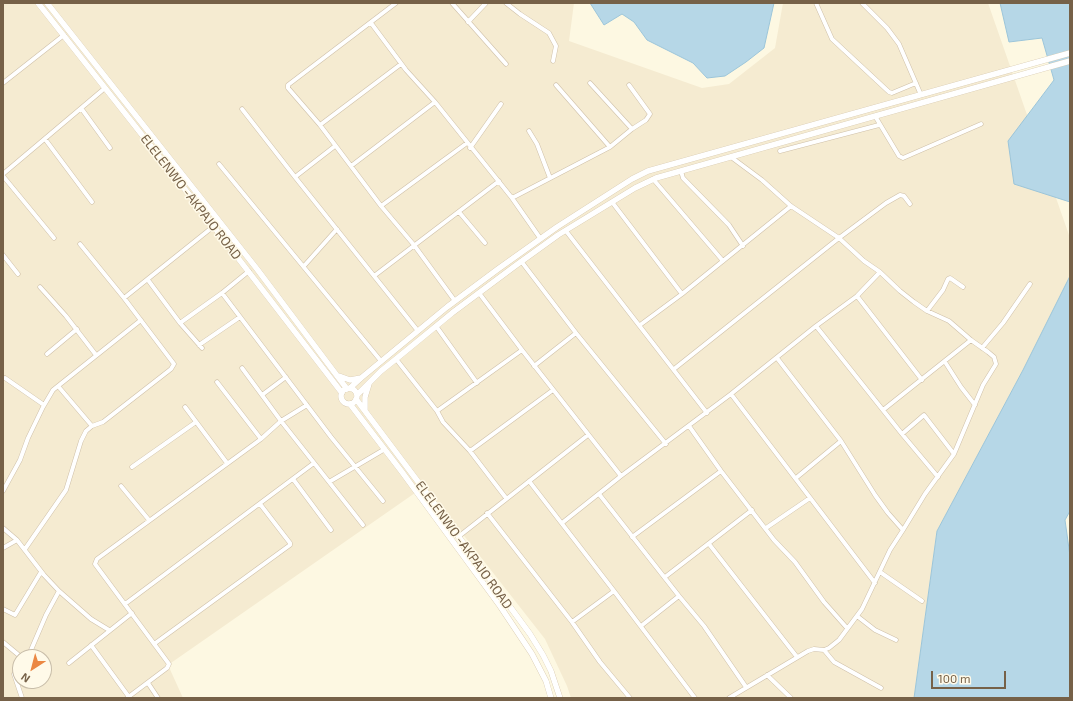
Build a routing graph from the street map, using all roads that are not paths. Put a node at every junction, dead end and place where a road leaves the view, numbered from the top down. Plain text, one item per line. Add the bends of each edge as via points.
1 (38, 3) edge
2 (47, 3) edge
3 (396, 3) edge
4 (452, 3) edge
5 (486, 3) edge
6 (506, 3) edge
7 (816, 3) edge
8 (862, 3) edge
9 (870, 3) edge
10 (867, 8) junction
11 (468, 22) junction
12 (370, 23) junction
13 (64, 35) junction
14 (1070, 53) edge
15 (552, 60) dead end
16 (1070, 61) edge
17 (401, 64) junction
18 (506, 64) dead end
19 (590, 82) dead end
20 (916, 82) junction
21 (3, 84) edge
22 (629, 84) dead end
23 (556, 85) dead end
24 (105, 88) junction
25 (921, 95) junction
26 (435, 102) junction
27 (501, 104) dead end
28 (81, 108) junction
29 (242, 109) dead end
30 (875, 116) junction
31 (981, 124) dead end
32 (320, 125) junction
33 (879, 125) junction
34 (632, 130) junction
35 (529, 131) dead end
36 (44, 139) junction
37 (467, 143) junction
38 (335, 146) junction
39 (110, 148) dead end
40 (470, 148) junction
41 (610, 148) junction
42 (780, 151) dead end
43 (731, 156) junction
44 (219, 164) dead end
45 (351, 166) junction
46 (681, 171) junction
47 (3, 175) edge
48 (295, 177) junction
49 (550, 178) junction
50 (653, 179) junction
51 (499, 181) junction
52 (512, 198) junction
53 (92, 202) dead end
54 (612, 202) junction
55 (910, 204) dead end
56 (381, 206) junction
57 (791, 206) junction
58 (459, 212) junction
59 (214, 226) junction
60 (337, 229) junction
61 (566, 231) junction
62 (54, 238) dead end
63 (540, 238) junction
64 (839, 238) junction
65 (485, 243) dead end
66 (80, 244) dead end
67 (414, 245) junction
68 (743, 246) junction
69 (3, 255) edge
70 (521, 261) junction
71 (723, 261) junction
72 (304, 266) junction
73 (248, 271) junction
74 (880, 272) junction
75 (18, 274) dead end
76 (374, 276) junction
77 (148, 280) junction
78 (1030, 284) dead end
79 (40, 286) dead end
80 (962, 287) dead end
81 (222, 293) junction
82 (478, 293) junction
83 (682, 294) junction
84 (857, 296) junction
85 (124, 298) junction
86 (455, 301) junction
87 (927, 311) junction
88 (240, 317) junction
89 (141, 320) junction
90 (180, 323) junction
91 (640, 325) junction
92 (436, 326) junction
93 (816, 326) junction
94 (77, 329) junction
95 (418, 331) junction
96 (576, 333) junction
97 (971, 340) junction
98 (982, 348) junction
99 (522, 350) junction
100 (47, 354) dead end
101 (96, 355) junction
102 (777, 358) junction
103 (396, 359) junction
104 (381, 361) junction
105 (945, 362) junction
106 (534, 366) junction
107 (242, 368) dead end
108 (674, 369) junction
109 (339, 376) junction
110 (286, 377) junction
111 (5, 378) dead end
112 (361, 378) junction
113 (922, 380) junction
114 (217, 382) dead end
115 (370, 382) junction
116 (477, 383) junction
117 (58, 386) junction
118 (349, 388) junction
119 (553, 390) junction
120 (342, 393) junction
121 (731, 394) junction
122 (262, 395) junction
123 (356, 397) junction
124 (350, 404) junction
125 (44, 405) junction
126 (306, 405) junction
127 (975, 405) junction
128 (185, 407) dead end
129 (883, 410) junction
130 (365, 411) junction
131 (437, 411) junction
132 (707, 413) junction
133 (281, 420) junction
134 (196, 422) junction
135 (92, 426) junction
136 (689, 426) junction
137 (902, 434) junction
138 (588, 435) junction
139 (261, 438) junction
140 (841, 441) junction
141 (666, 444) junction
142 (385, 449) junction
143 (470, 451) junction
144 (954, 454) junction
145 (227, 463) junction
146 (314, 463) junction
147 (355, 466) junction
148 (132, 467) dead end
149 (721, 470) junction
150 (621, 476) junction
151 (938, 477) junction
152 (796, 478) junction
153 (293, 479) junction
154 (529, 481) junction
155 (329, 482) junction
156 (121, 486) dead end
157 (3, 491) edge
158 (599, 494) junction
159 (506, 498) junction
160 (810, 498) junction
161 (383, 501) dead end
162 (260, 504) junction
163 (752, 510) junction
164 (487, 513) junction
165 (149, 520) junction
166 (562, 523) junction
167 (363, 525) dead end
168 (3, 528) edge
169 (766, 528) junction
170 (331, 530) dead end
171 (903, 530) junction
172 (458, 537) junction
173 (632, 537) junction
174 (17, 540) junction
175 (709, 544) junction
176 (3, 548) edge
177 (25, 549) junction
178 (41, 572) junction
179 (880, 572) junction
180 (664, 577) junction
181 (875, 583) junction
182 (614, 590) junction
183 (59, 591) junction
184 (679, 596) junction
185 (922, 601) dead end
186 (125, 604) junction
187 (3, 609) edge
188 (132, 613) junction
189 (858, 616) junction
190 (572, 622) junction
191 (641, 626) junction
192 (847, 628) junction
193 (109, 630) junction
194 (896, 640) dead end
195 (3, 642) edge
196 (154, 644) junction
197 (91, 645) junction
198 (31, 649) edge
199 (12, 650) edge
200 (824, 650) junction
201 (797, 657) junction
202 (69, 663) dead end
203 (767, 675) junction
204 (148, 683) junction
205 (746, 687) junction
206 (881, 688) dead end
207 (128, 697) edge
208 (735, 697) edge
209 (158, 698) edge
210 (552, 698) edge
211 (560, 698) edge
212 (630, 698) edge
213 (695, 698) edge
214 (729, 698) edge
215 (791, 698) edge

1 - 13 main road, ELELENWO -AKPAJO ROAD
2 - 109 main road
3 - 12 street
4 - 11 street
5 - 11 street
6 - 15 street via 549,33 556,46
7 - 20 street via 832,39 889,92
8 - 10 street
9 - 10 street
10 - 20 street via 899,44
11 - 18 street
12 - 17 street
12 - 32 street via 288,85
13 - 21 street
13 - 24 main road, ELELENWO -AKPAJO ROAD
14 - 25 main road
16 - 30 main road
17 - 26 street
17 - 32 street
19 - 34 street
20 - 25 street
22 - 34 street via 650,114
23 - 41 street
24 - 28 street
24 - 59 main road, ELELENWO -AKPAJO ROAD
25 - 63 main road via 648,171
26 - 37 street
26 - 45 street
27 - 40 street
28 - 36 street
28 - 39 street
29 - 48 street
30 - 33 street
30 - 43 main road
31 - 33 street via 904,158 899,156
32 - 38 street
33 - 42 street
34 - 41 street
35 - 49 street via 537,144
36 - 47 street
36 - 53 street
37 - 40 street
37 - 56 street
38 - 45 street
38 - 48 street
40 - 51 street
41 - 49 street
43 - 46 main road
43 - 57 street
44 - 72 street
45 - 56 street
46 - 50 main road
46 - 68 street via 683,178 729,225
47 - 62 street
48 - 60 street
49 - 52 street
50 - 54 main road
50 - 71 street
51 - 52 street
51 - 58 street
52 - 63 street
54 - 61 main road
54 - 83 street
55 - 64 street via 900,195
56 - 67 street
57 - 64 street
57 - 68 street
58 - 65 street
58 - 67 street
59 - 73 main road, ELELENWO -AKPAJO ROAD
59 - 77 street
60 - 72 street
60 - 76 street
61 - 70 main road
61 - 91 street
63 - 86 main road
64 - 74 street
64 - 108 street
66 - 85 street
67 - 76 street
67 - 86 street
68 - 71 street
69 - 75 street
70 - 82 main road
70 - 96 street
71 - 83 street
72 - 104 street
73 - 81 street
73 - 120 main road, ELELENWO -AKPAJO ROAD
74 - 84 street
74 - 87 street
76 - 95 street
77 - 85 street
77 - 90 street
78 - 98 street
79 - 94 street
80 - 87 street via 948,279
81 - 88 street
81 - 90 street
82 - 92 main road
82 - 99 street
83 - 91 street
84 - 93 street
84 - 113 street
85 - 89 street
86 - 95 main road
87 - 97 street via 949,321
88 - 90 street via 200,347
88 - 110 street
89 - 101 street
89 - 135 street via 174,364 103,422
91 - 108 street
92 - 103 main road
92 - 116 street
93 - 102 street
93 - 129 street
94 - 100 street
94 - 101 street
95 - 104 main road
96 - 106 street
96 - 141 street
97 - 98 street
97 - 105 street
98 - 127 street via 994,357 996,364
99 - 106 street
99 - 116 street
101 - 117 street
102 - 121 street
102 - 140 street
103 - 115 main road
103 - 131 street
104 - 112 main road
105 - 113 street
105 - 127 street
106 - 119 street
107 - 122 street
108 - 132 street
109 - 112 main road via 350,380
109 - 118 main road
110 - 122 street
110 - 126 street
111 - 125 street
112 - 118 main road
113 - 129 street
114 - 139 street
115 - 123 main road
115 - 130 main road via 366,393
116 - 131 street
117 - 125 street
117 - 135 street
118 - 120 main road
118 - 123 main road via 355,391
119 - 138 street
119 - 143 street
120 - 124 main road via 343,401
121 - 132 street
121 - 152 street
122 - 133 street
123 - 124 main road
123 - 130 main road, ELELENWO -AKPAJO ROAD
124 - 142 main road, ELELENWO -AKPAJO ROAD
125 - 157 street via 20,460
126 - 133 street
126 - 147 street
127 - 144 street
128 - 134 street
129 - 137 street
130 - 172 main road, ELELENWO -AKPAJO ROAD
131 - 143 street via 443,422
132 - 136 street
133 - 139 street
133 - 146 street
134 - 145 street
134 - 148 street
135 - 177 street via 81,440 65,492
136 - 141 street
136 - 149 street
137 - 144 street via 924,415
137 - 151 street
138 - 150 street
138 - 154 street
139 - 145 street
140 - 152 street
140 - 171 street via 888,514
141 - 150 street
142 - 147 street
142 - 210 main road, ELELENWO -AKPAJO ROAD via 496,600 532,654
143 - 159 street
144 - 151 street
145 - 165 street
146 - 153 street
146 - 155 street
147 - 155 street
147 - 161 street
149 - 163 street
149 - 173 street
150 - 158 street
151 - 171 street
152 - 160 street
153 - 162 street
153 - 170 street
154 - 159 street
154 - 166 street
155 - 167 street
156 - 165 street
158 - 166 street
158 - 173 street
159 - 164 street
160 - 169 street
160 - 181 street
162 - 186 street
162 - 196 street via 290,545
163 - 169 street
163 - 175 street
164 - 172 street
164 - 190 street
165 - 186 street via 95,562
166 - 182 street
168 - 174 street
169 - 192 street
171 - 179 street
172 - 211 main road, ELELENWO -AKPAJO ROAD via 543,655
173 - 180 street
174 - 176 street
174 - 177 street
175 - 180 street
175 - 201 street
177 - 178 street
178 - 183 street
178 - 187 street via 15,615
179 - 181 street
179 - 185 street
180 - 184 street
181 - 189 street
182 - 190 street
182 - 191 street
183 - 193 street via 86,616
183 - 198 street
184 - 191 street
184 - 205 street via 704,626
186 - 188 street
188 - 193 street
188 - 196 street
189 - 192 street
189 - 194 street via 875,630
190 - 212 street via 600,662
191 - 213 street
192 - 200 street via 839,640
193 - 197 street
195 - 199 street
196 - 204 street via 167,661 168,667
197 - 202 street
197 - 207 street
200 - 201 street via 814,649
200 - 206 street via 834,662
201 - 203 street
203 - 205 street
203 - 215 street
204 - 207 street
204 - 209 street
205 - 208 street
208 - 214 street

